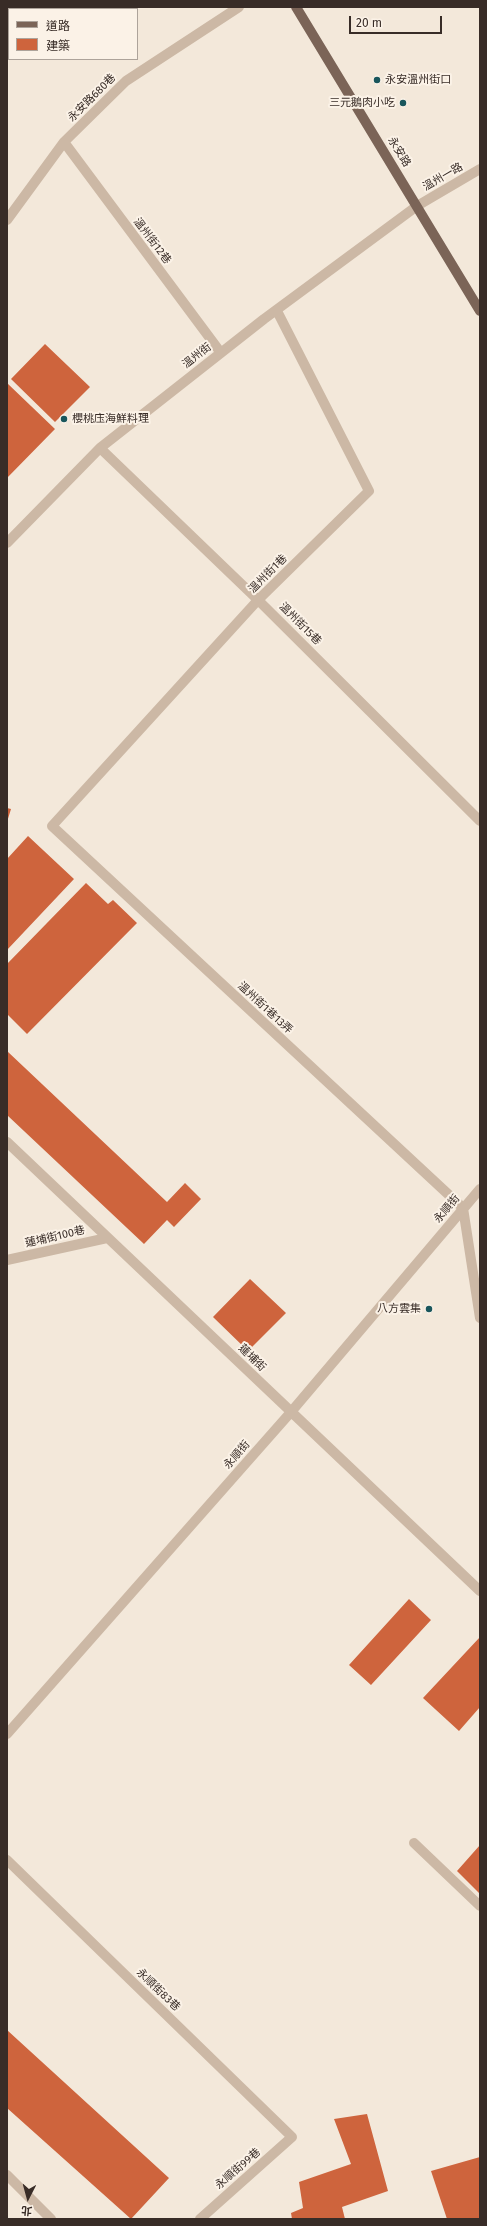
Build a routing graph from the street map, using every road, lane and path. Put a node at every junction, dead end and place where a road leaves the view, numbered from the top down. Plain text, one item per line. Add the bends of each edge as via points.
1 (239, 7) edge
2 (299, 8) edge
3 (64, 142) junction
4 (480, 169) edge
5 (417, 206) junction
6 (7, 220) edge
7 (277, 311) junction
8 (480, 311) edge
9 (221, 353) junction
10 (100, 448) junction
11 (7, 543) edge
12 (258, 600) junction
13 (480, 821) edge
14 (52, 826) joint
15 (7, 1142) edge
16 (480, 1188) edge
17 (463, 1208) junction
18 (107, 1238) junction
19 (7, 1260) edge
20 (480, 1318) edge
21 (291, 1412) junction
22 (480, 1591) edge
23 (7, 1734) edge
24 (414, 1843) dead end
25 (7, 1860) edge
26 (480, 1906) edge
27 (292, 2137) joint
28 (7, 2175) edge
29 (51, 2219) edge
30 (200, 2219) edge

1 - 3 street, 永安路680巷 via 126,81
2 - 5 main road, 永安路
3 - 6 street, 永安路680巷
3 - 9 street, 溫州街12巷
4 - 5 street, 溫州一路
5 - 7 street, 溫州街
5 - 8 main road, 永安路
7 - 9 street, 溫州街
7 - 12 street, 溫州街1巷 via 369,491
9 - 10 street, 溫州街
10 - 11 street, 溫州街
10 - 12 street, 溫州街15巷
12 - 13 street, 溫州街15巷
12 - 14 street, 溫州街1巷
14 - 17 street, 溫州街1巷13弄
15 - 18 street, 蓮埔街
16 - 17 street, 永順街
17 - 20 street
17 - 21 street, 永順街
18 - 19 street, 蓮埔街100巷
18 - 21 street, 蓮埔街
21 - 22 street, 蓮埔街
21 - 23 street, 永順街
24 - 26 street
25 - 27 street, 永順街83巷
27 - 30 street, 永順街99巷
28 - 29 street

